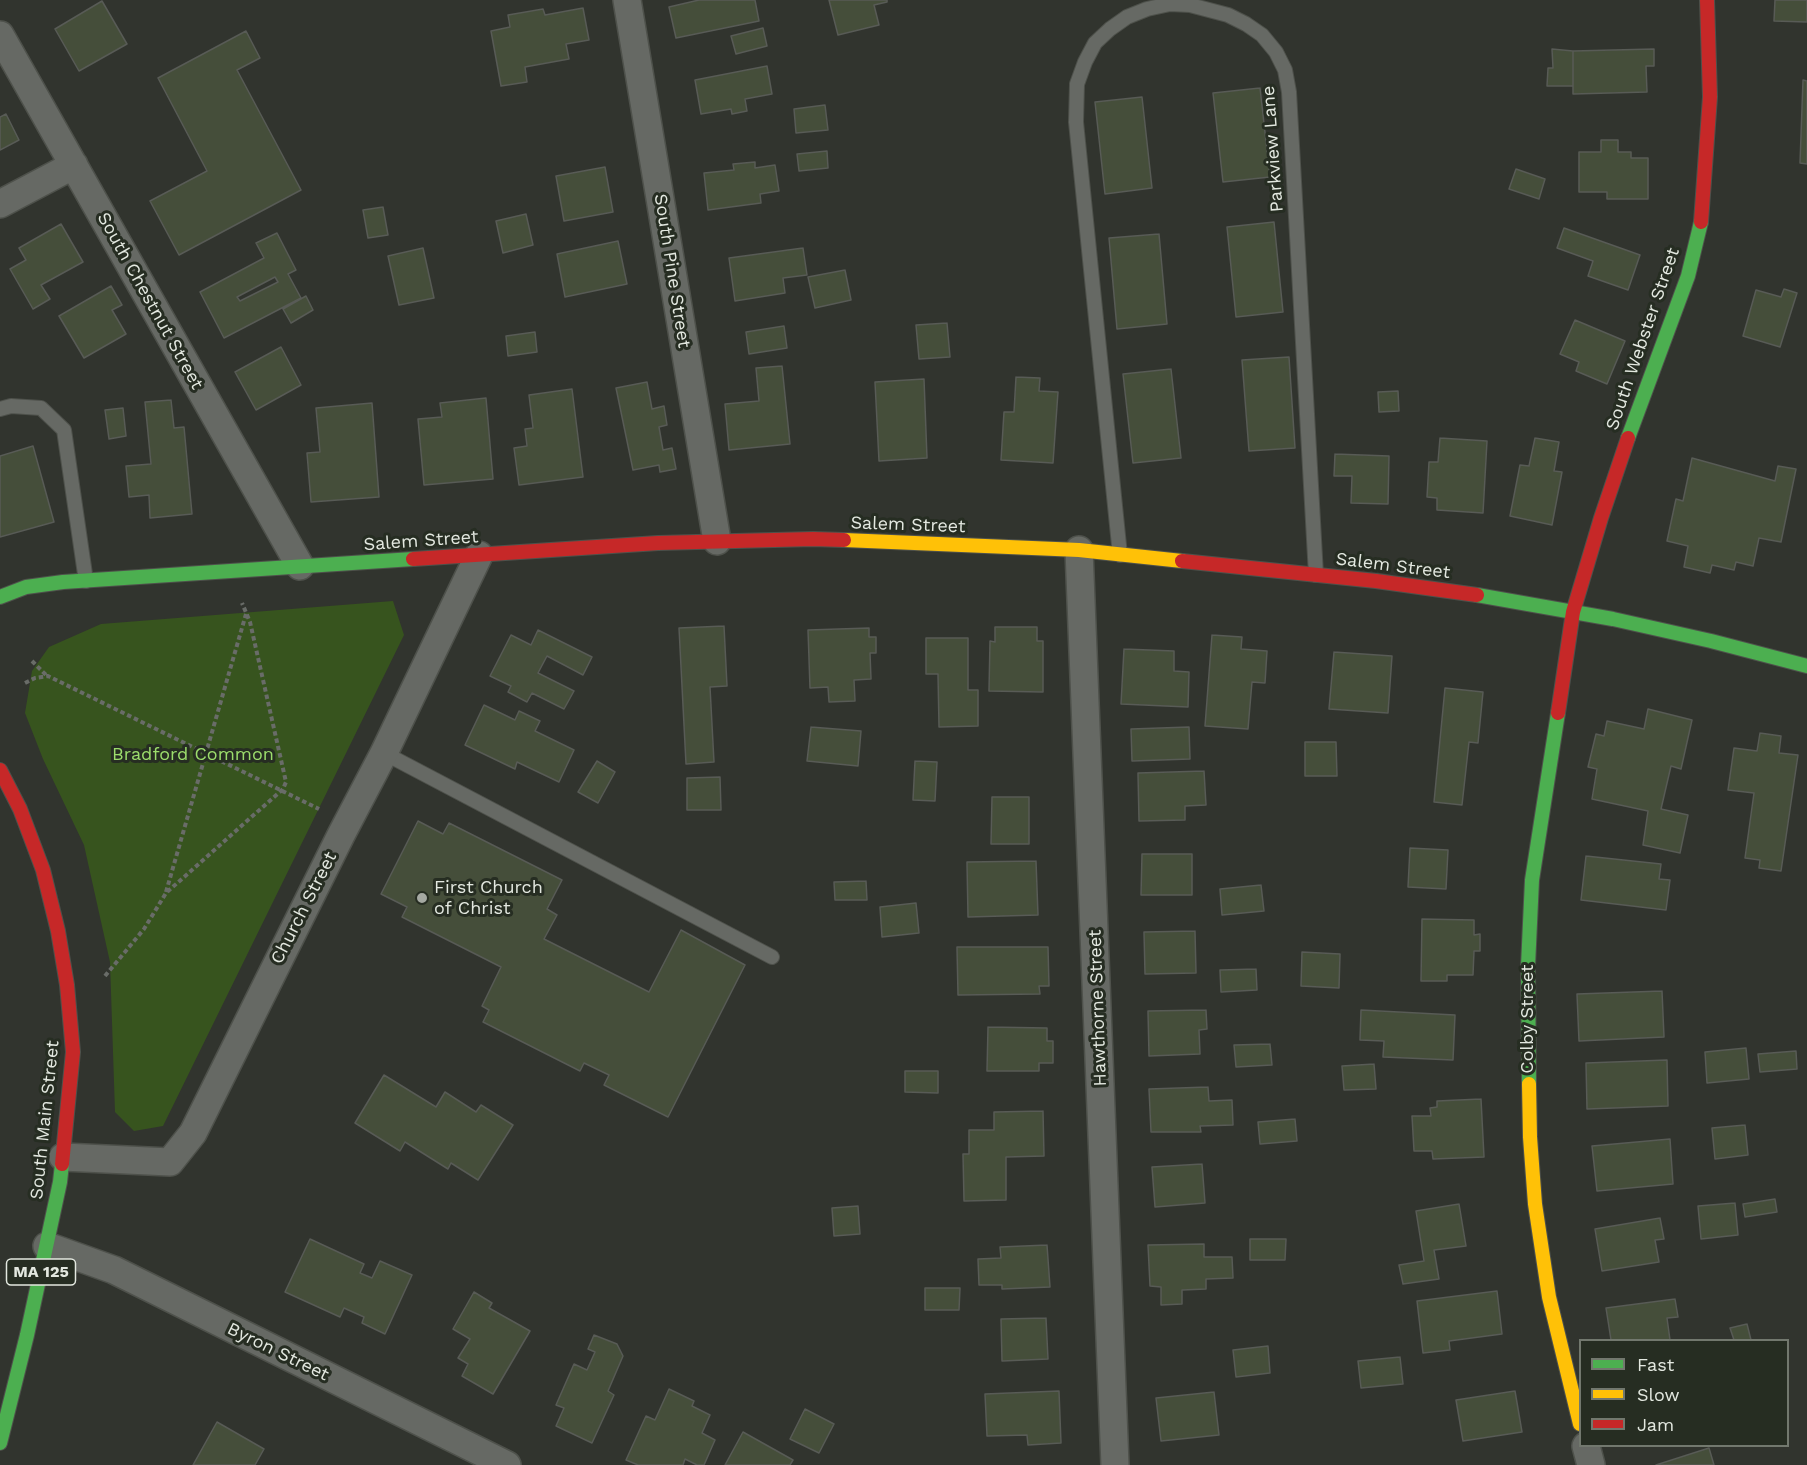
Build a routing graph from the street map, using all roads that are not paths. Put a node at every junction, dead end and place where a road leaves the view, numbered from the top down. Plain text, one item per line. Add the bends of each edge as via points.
1 (627, 0) edge
2 (1707, 0) edge
3 (0, 35) edge
4 (74, 165) junction
5 (0, 204) edge
6 (0, 409) edge
7 (717, 541) junction
8 (1079, 550) junction
9 (479, 555) junction
10 (1120, 555) junction
11 (300, 566) junction
12 (1316, 575) junction
13 (86, 581) junction
14 (0, 597) edge
15 (1573, 612) junction
16 (1807, 666) edge
17 (384, 753) junction
18 (0, 770) edge
19 (772, 957) dead end
20 (63, 1157) junction
21 (47, 1246) junction
22 (1579, 1416) edge
23 (2, 1428) edge
24 (1586, 1447) edge
25 (507, 1465) edge
26 (1115, 1465) edge
27 (1591, 1465) edge

1 - 7 street, South Pine Street
2 - 15 main road, South Webster Street via 1710,97 1701,220 1688,276 1634,420
3 - 4 street, South Chestnut Street
4 - 5 street
4 - 11 street, South Chestnut Street
6 - 13 lane via 41,408 64,430
7 - 8 main road, Salem Street via 813,539
7 - 9 main road, Salem Street
8 - 10 main road, Salem Street
8 - 26 street, Hawthorne Street
9 - 11 main road, Salem Street
9 - 17 street, Church Street
10 - 12 main road, Salem Street
10 - 12 lane, Parkview Lane via 1076,122 1077,84 1095,43 1127,17 1170,4 1190,5 1246,24 1262,35 1285,70
11 - 13 main road, Salem Street
12 - 15 main road, Salem Street via 1502,598
13 - 14 main road, Salem Street via 26,588
15 - 16 main road, Salem Street
15 - 22 main road, Colby Street via 1532,880 1528,1053 1537,1216 1549,1297
17 - 19 lane
17 - 20 street, Church Street via 193,1133 170,1162
18 - 20 main road, South Main Street / MA 125 via 43,870 67,985 73,1052
20 - 21 main road, South Main Street / MA 125
21 - 23 main road, South Main Street / MA 125
21 - 25 street, Byron Street via 114,1270
24 - 27 street

